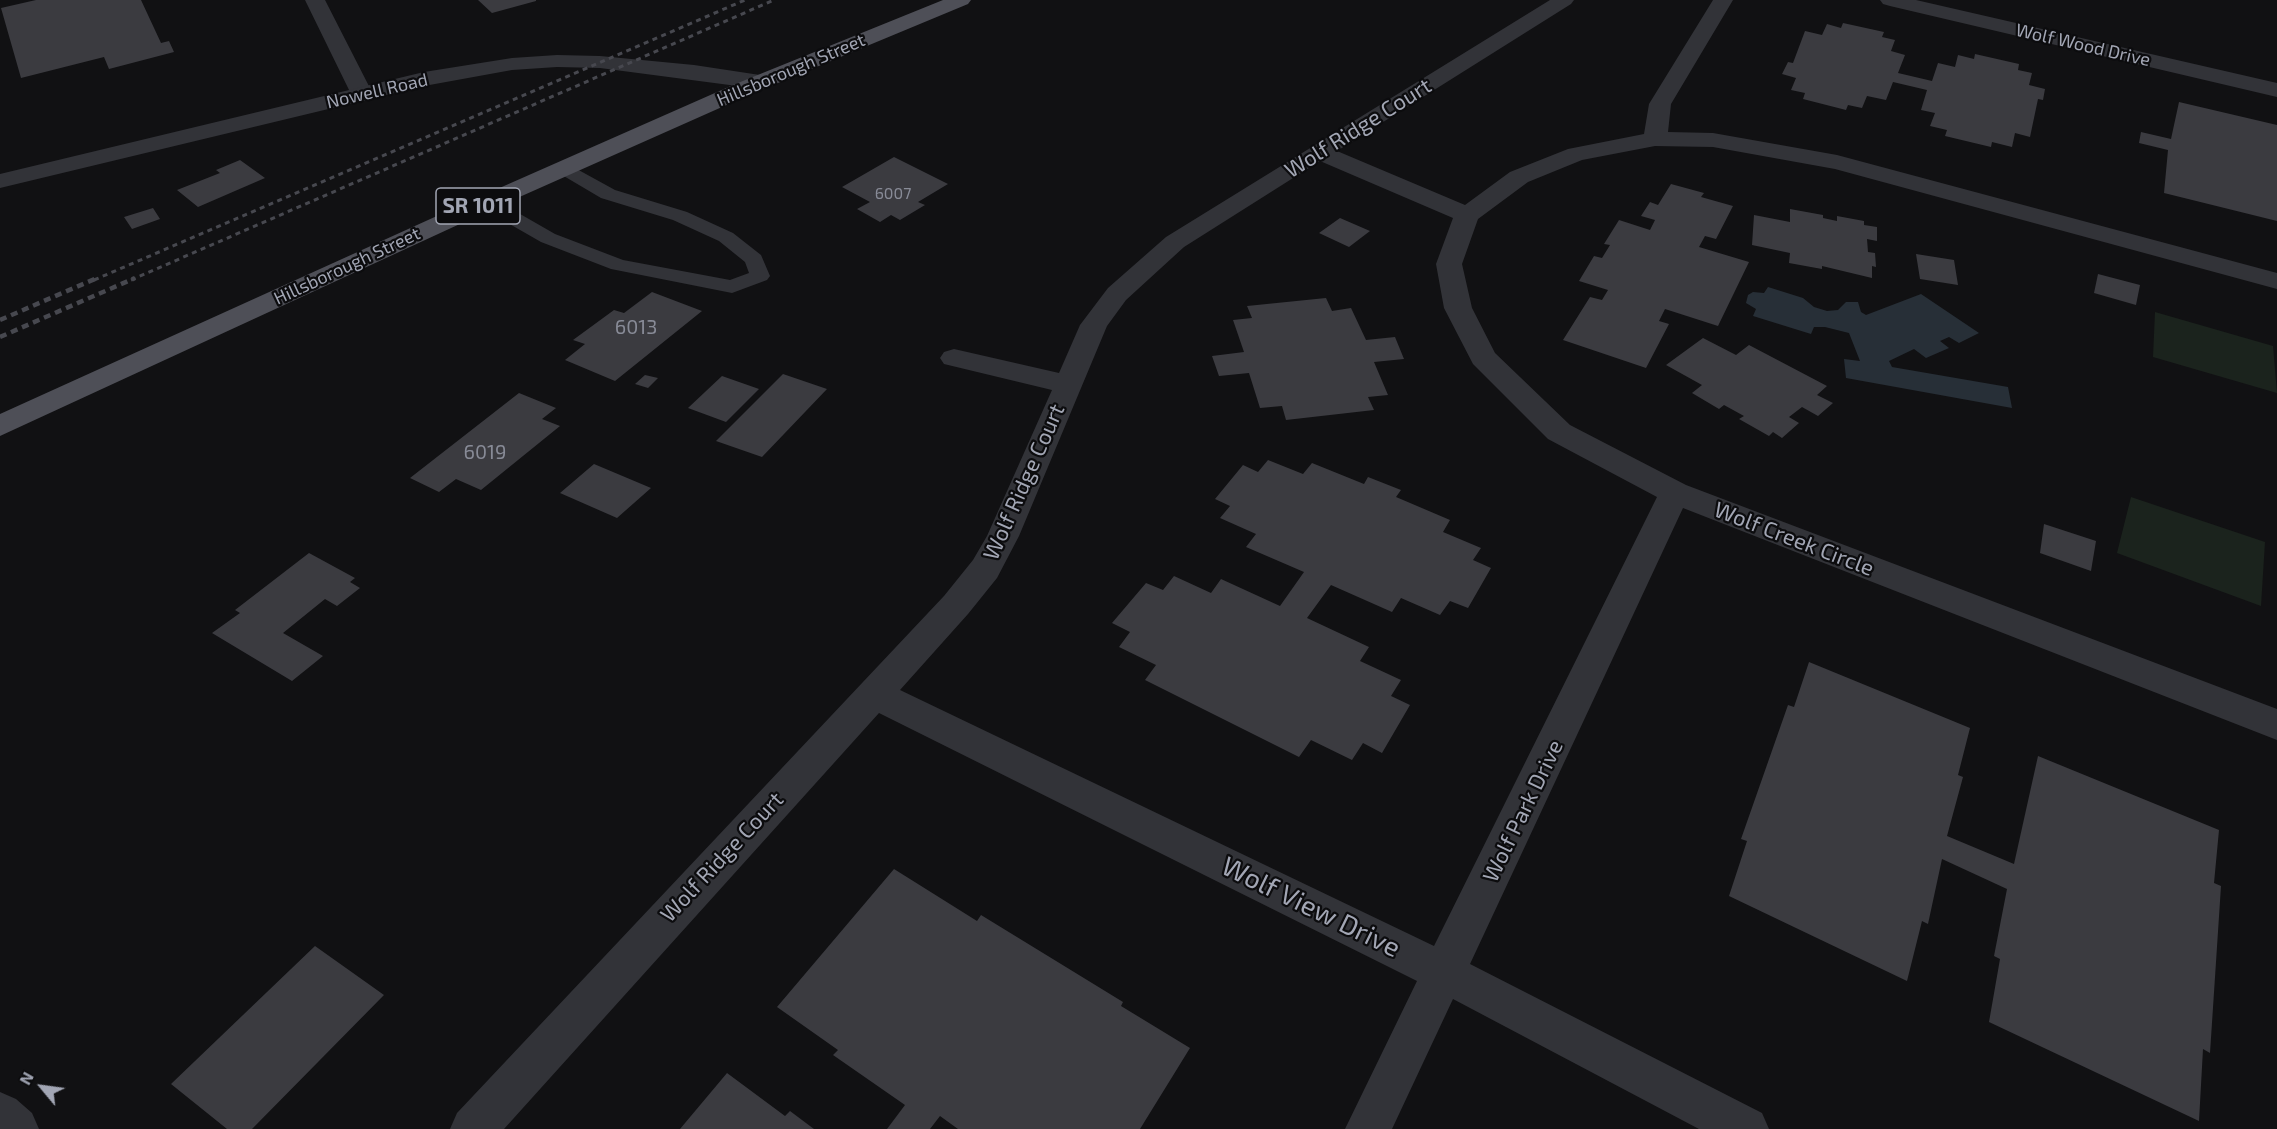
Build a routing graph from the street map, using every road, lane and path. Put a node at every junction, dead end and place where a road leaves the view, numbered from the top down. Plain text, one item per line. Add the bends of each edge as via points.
1 (315, 0) edge
2 (961, 0) edge
3 (1564, 0) edge
4 (1723, 0) edge
5 (1890, 0) edge
6 (760, 82) junction
7 (2277, 90) edge
8 (362, 94) junction
9 (1655, 139) junction
10 (1319, 152) junction
11 (564, 168) junction
12 (0, 181) edge
13 (486, 202) junction
14 (1467, 215) junction
15 (2277, 281) edge
16 (954, 358) dead end
17 (1068, 384) junction
18 (0, 426) edge
19 (1675, 493) junction
20 (873, 693) junction
21 (2277, 725) edge
22 (1445, 973) junction
23 (0, 1115) edge
24 (16, 1129) edge
25 (473, 1129) edge
26 (1368, 1129) edge
27 (1746, 1129) edge

1 - 8 street
2 - 6 main road, Hillsborough Street / SR 1011
3 - 10 street, Wolf Ridge Court
4 - 9 street via 1660,104
5 - 7 street, Wolf Wood Drive
6 - 8 street, Nowell Road via 627,64 557,61 480,69
6 - 11 main road, Hillsborough Street / SR 1011
8 - 12 street, Nowell Road
9 - 14 street via 1576,154 1519,177
9 - 15 street via 1713,140 1837,162
10 - 14 street
10 - 17 street, Wolf Ridge Court via 1202,224 1148,265 1117,294 1094,325
11 - 13 main road, Hillsborough Street / SR 1011
11 - 13 lane via 608,194 680,216 726,237 754,259 760,276 732,287 618,265 549,238
13 - 18 main road, Hillsborough Street / SR 1011
14 - 19 street, Wolf Creek Circle via 1449,264 1458,308 1483,358 1559,432
16 - 17 street
17 - 20 street, Wolf Ridge Court via 1008,526 985,569
19 - 21 street, Wolf Creek Circle
19 - 22 street, Wolf Park Drive
20 - 22 street, Wolf View Drive
20 - 25 street, Wolf Ridge Court
22 - 26 street, Wolf Park Drive
22 - 27 street, Wolf View Drive
23 - 24 street

